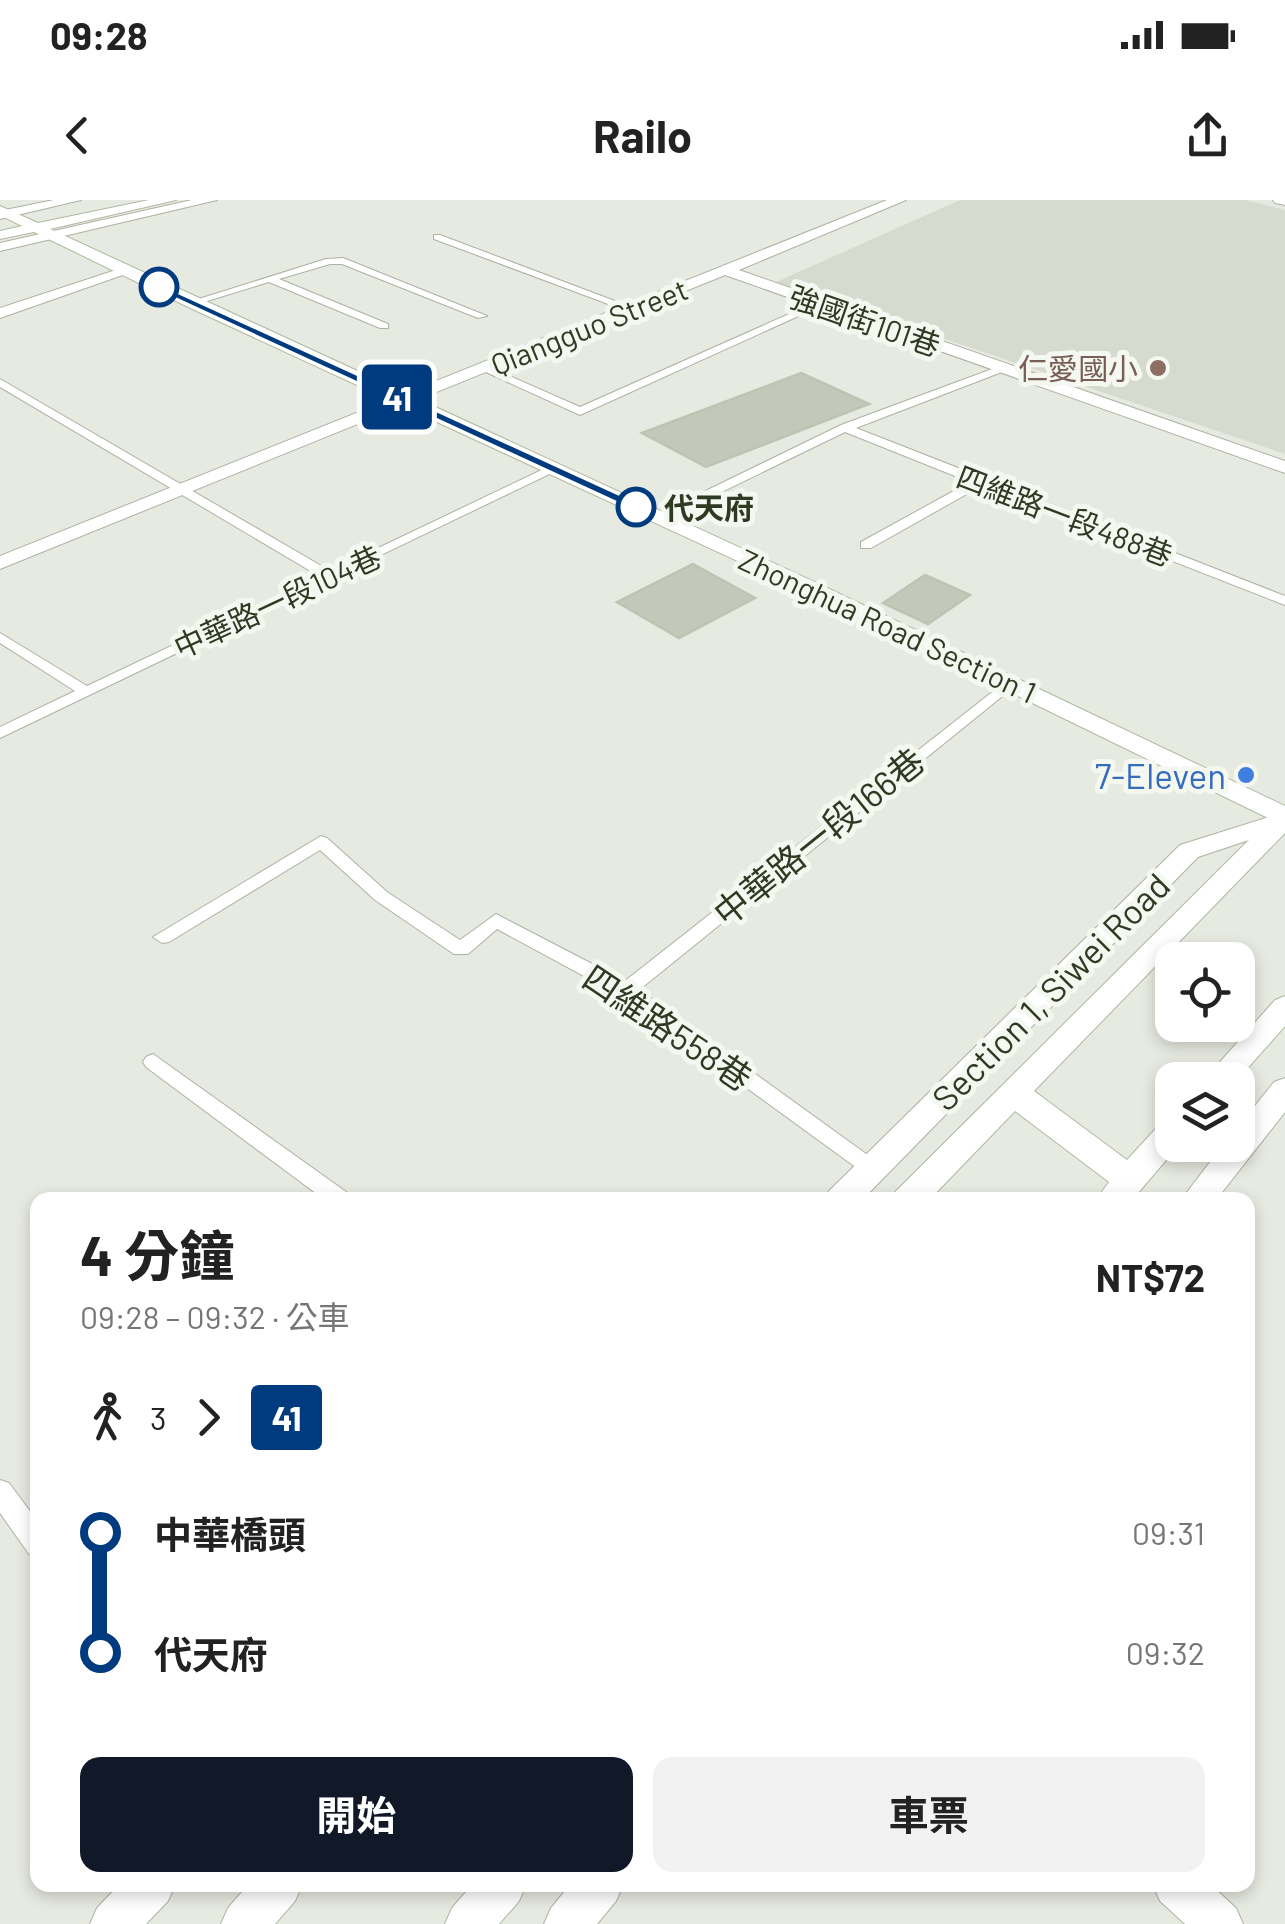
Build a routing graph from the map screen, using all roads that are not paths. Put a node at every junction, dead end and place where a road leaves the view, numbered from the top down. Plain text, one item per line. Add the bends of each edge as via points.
1 (74, 200) edge
2 (120, 200) edge
3 (169, 200) edge
4 (210, 200) edge
5 (899, 200) edge
6 (18, 221) edge
7 (0, 235) edge
8 (438, 237) dead end
9 (0, 246) edge
10 (126, 271) junction
11 (727, 271) junction
12 (270, 279) junction
13 (191, 304) junction
14 (820, 304) junction
15 (631, 310) junction
16 (0, 313) edge
17 (482, 316) dead end
18 (384, 326) dead end
19 (483, 368) junction
20 (1003, 368) junction
21 (0, 382) edge
22 (403, 400) junction
23 (845, 428) junction
24 (1285, 467) edge
25 (554, 469) junction
26 (980, 481) junction
27 (183, 489) junction
28 (659, 518) junction
29 (866, 545) dead end
30 (0, 563) edge
31 (329, 576) junction
32 (1285, 601) edge
33 (0, 637) edge
34 (1010, 683) junction
35 (85, 691) junction
36 (0, 733) edge
37 (1284, 818) edge
38 (162, 936) dead end
39 (626, 990) junction
40 (1285, 1007) edge
41 (153, 1062) dead end
42 (1236, 1062) edge
43 (1285, 1090) edge
44 (1014, 1093) junction
45 (1155, 1151) edge
46 (872, 1170) junction
47 (1121, 1190) edge
48 (330, 1192) edge
49 (849, 1192) edge
50 (916, 1192) edge
51 (1203, 1192) edge
52 (0, 1492) edge
53 (30, 1535) edge
54 (145, 1892) edge
55 (273, 1892) edge
56 (497, 1892) edge
57 (594, 1892) edge
58 (1184, 1892) edge
59 (112, 1924) edge
60 (244, 1924) edge
61 (468, 1924) edge
62 (567, 1924) edge
63 (1220, 1924) edge

1 - 6 street
2 - 6 street
3 - 6 street
4 - 6 street
5 - 11 street, Qiangguo Street
6 - 7 street
6 - 9 street
6 - 10 street, Zhonghua Road Section 1
8 - 15 lane
10 - 13 street, Zhonghua Road Section 1
10 - 16 street
11 - 14 street, 強國街101巷
11 - 15 street, Qiangguo Street
12 - 13 lane
12 - 17 lane via 343,261
12 - 18 lane
13 - 22 street, Zhonghua Road Section 1
14 - 19 lane via 580,411
14 - 20 street, 強國街101巷
15 - 19 street, Qiangguo Street
19 - 22 street, Qiangguo Street
20 - 23 lane
20 - 24 street, 強國街101巷
21 - 27 lane
22 - 25 street, Zhonghua Road Section 1
22 - 27 street, Qiangguo Street
23 - 26 lane, 四維路一段488巷
23 - 28 lane
25 - 28 street, Zhonghua Road Section 1
25 - 31 lane, 中華路一段104巷
26 - 29 lane
26 - 32 lane, 四維路一段488巷
27 - 30 street, Qiangguo Street
27 - 31 lane
28 - 34 street, Zhonghua Road Section 1
31 - 35 lane, 中華路一段104巷
33 - 35 lane
34 - 37 street, Zhonghua Road Section 1
34 - 39 lane, 中華路一段166巷
35 - 36 lane, 中華路一段104巷
37 - 44 street, Section 1, Siwei Road
37 - 46 street, Section 1, Siwei Road via 1189,851
38 - 39 lane, 四維路558巷 via 321,842 380,896 462,949 496,920
39 - 46 lane, 四維路558巷
40 - 42 street
41 - 48 lane
43 - 51 street
44 - 47 street
44 - 50 street, Section 1, Siwei Road
45 - 47 street
46 - 49 street, Section 1, Siwei Road
52 - 53 lane
54 - 59 street
55 - 60 street
56 - 61 street
57 - 62 street
58 - 63 street

